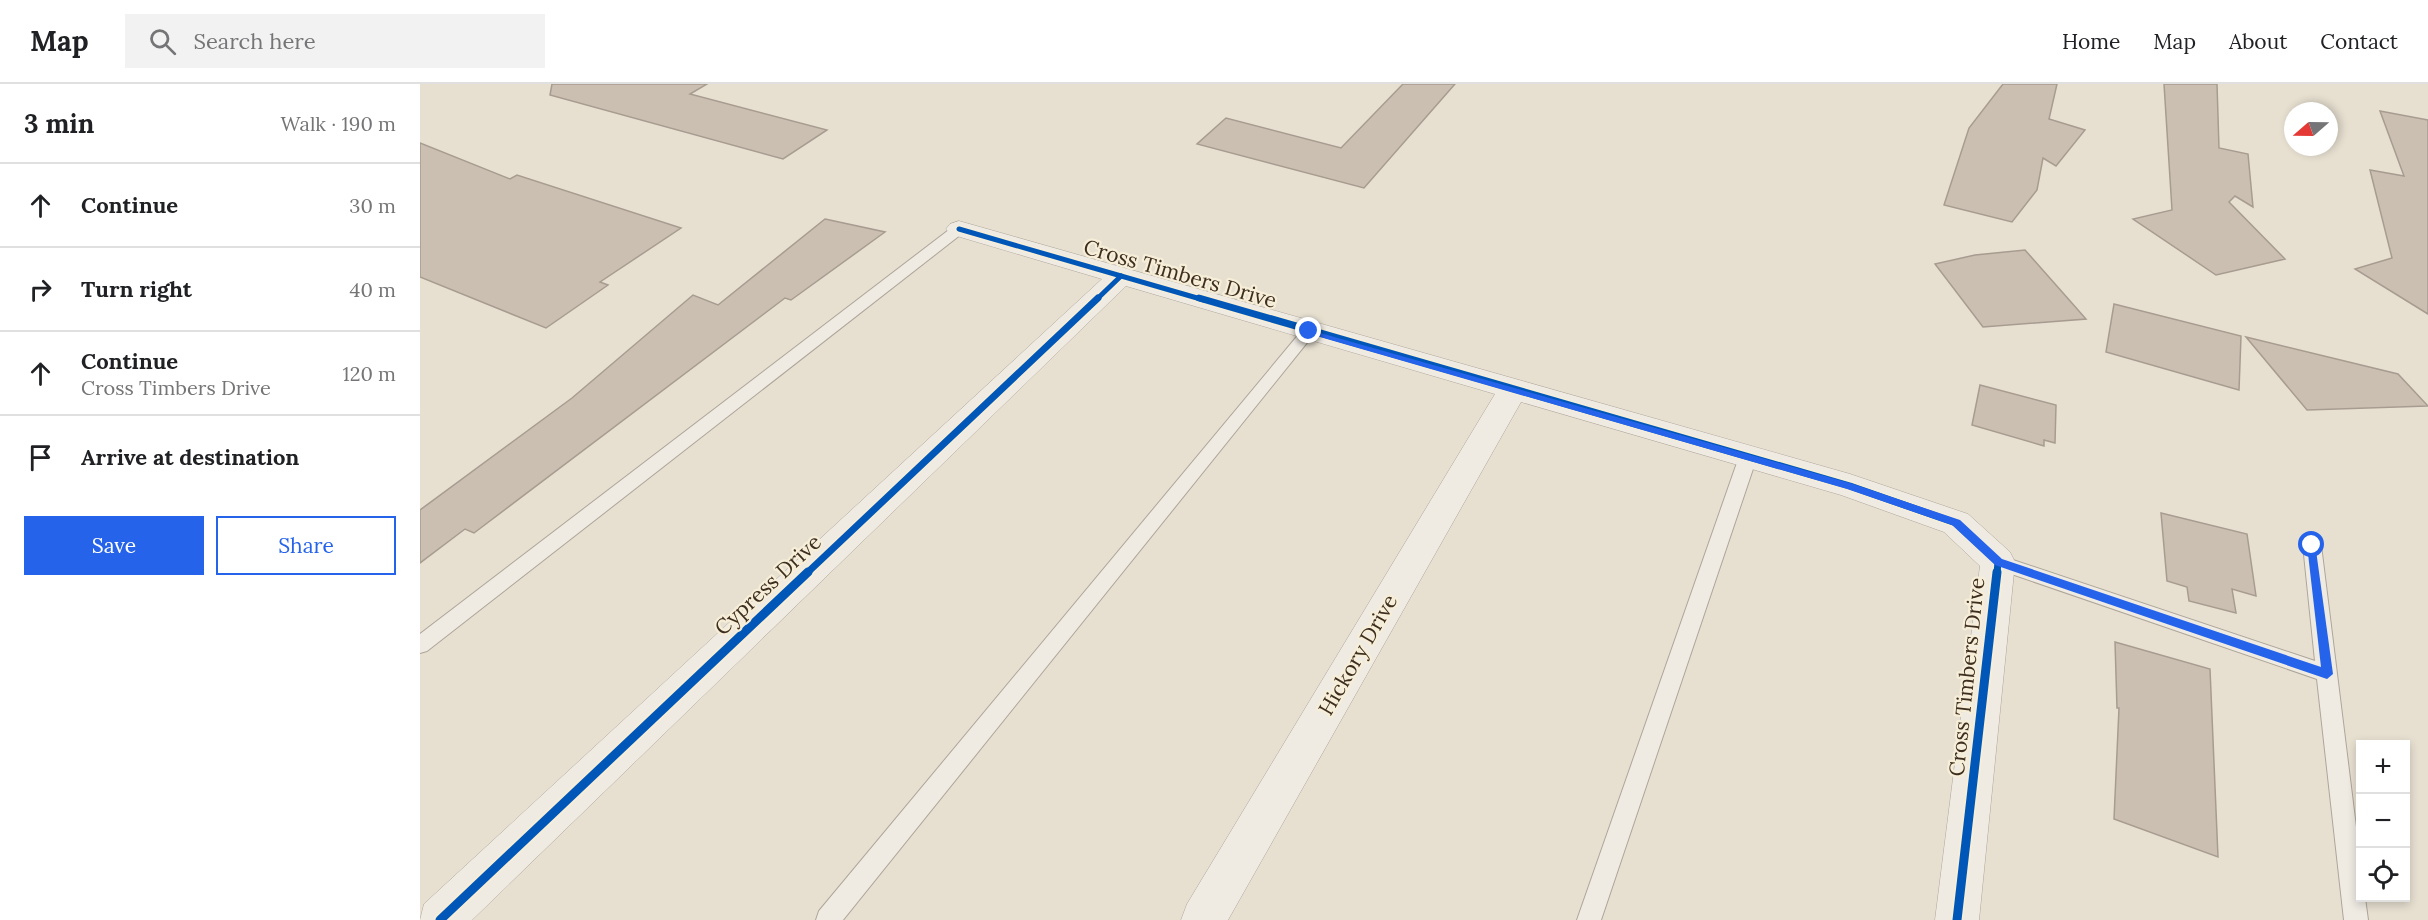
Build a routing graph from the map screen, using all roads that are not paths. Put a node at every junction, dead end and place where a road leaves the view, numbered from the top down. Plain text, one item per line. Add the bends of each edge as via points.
1 (959, 229) joint
2 (1121, 276) junction
3 (1309, 331) junction
4 (1513, 389) junction
5 (1748, 457) junction
6 (2312, 545) dead end
7 (1998, 562) junction
8 (420, 645) edge
9 (2327, 674) junction
10 (440, 920) edge
11 (828, 920) edge
12 (1203, 920) edge
13 (1589, 920) edge
14 (1957, 920) edge
15 (2356, 920) edge

1 - 2 street, Cross Timbers Drive
1 - 8 lane
2 - 3 street, Cross Timbers Drive
2 - 10 street, Cypress Drive
3 - 4 street, Cross Timbers Drive
3 - 11 lane
4 - 5 street, Cross Timbers Drive
4 - 12 street, Hickory Drive
5 - 7 street, Cross Timbers Drive via 1850,486 1956,523
5 - 13 lane
6 - 9 lane
7 - 9 lane
7 - 14 street, Cross Timbers Drive
9 - 15 lane

